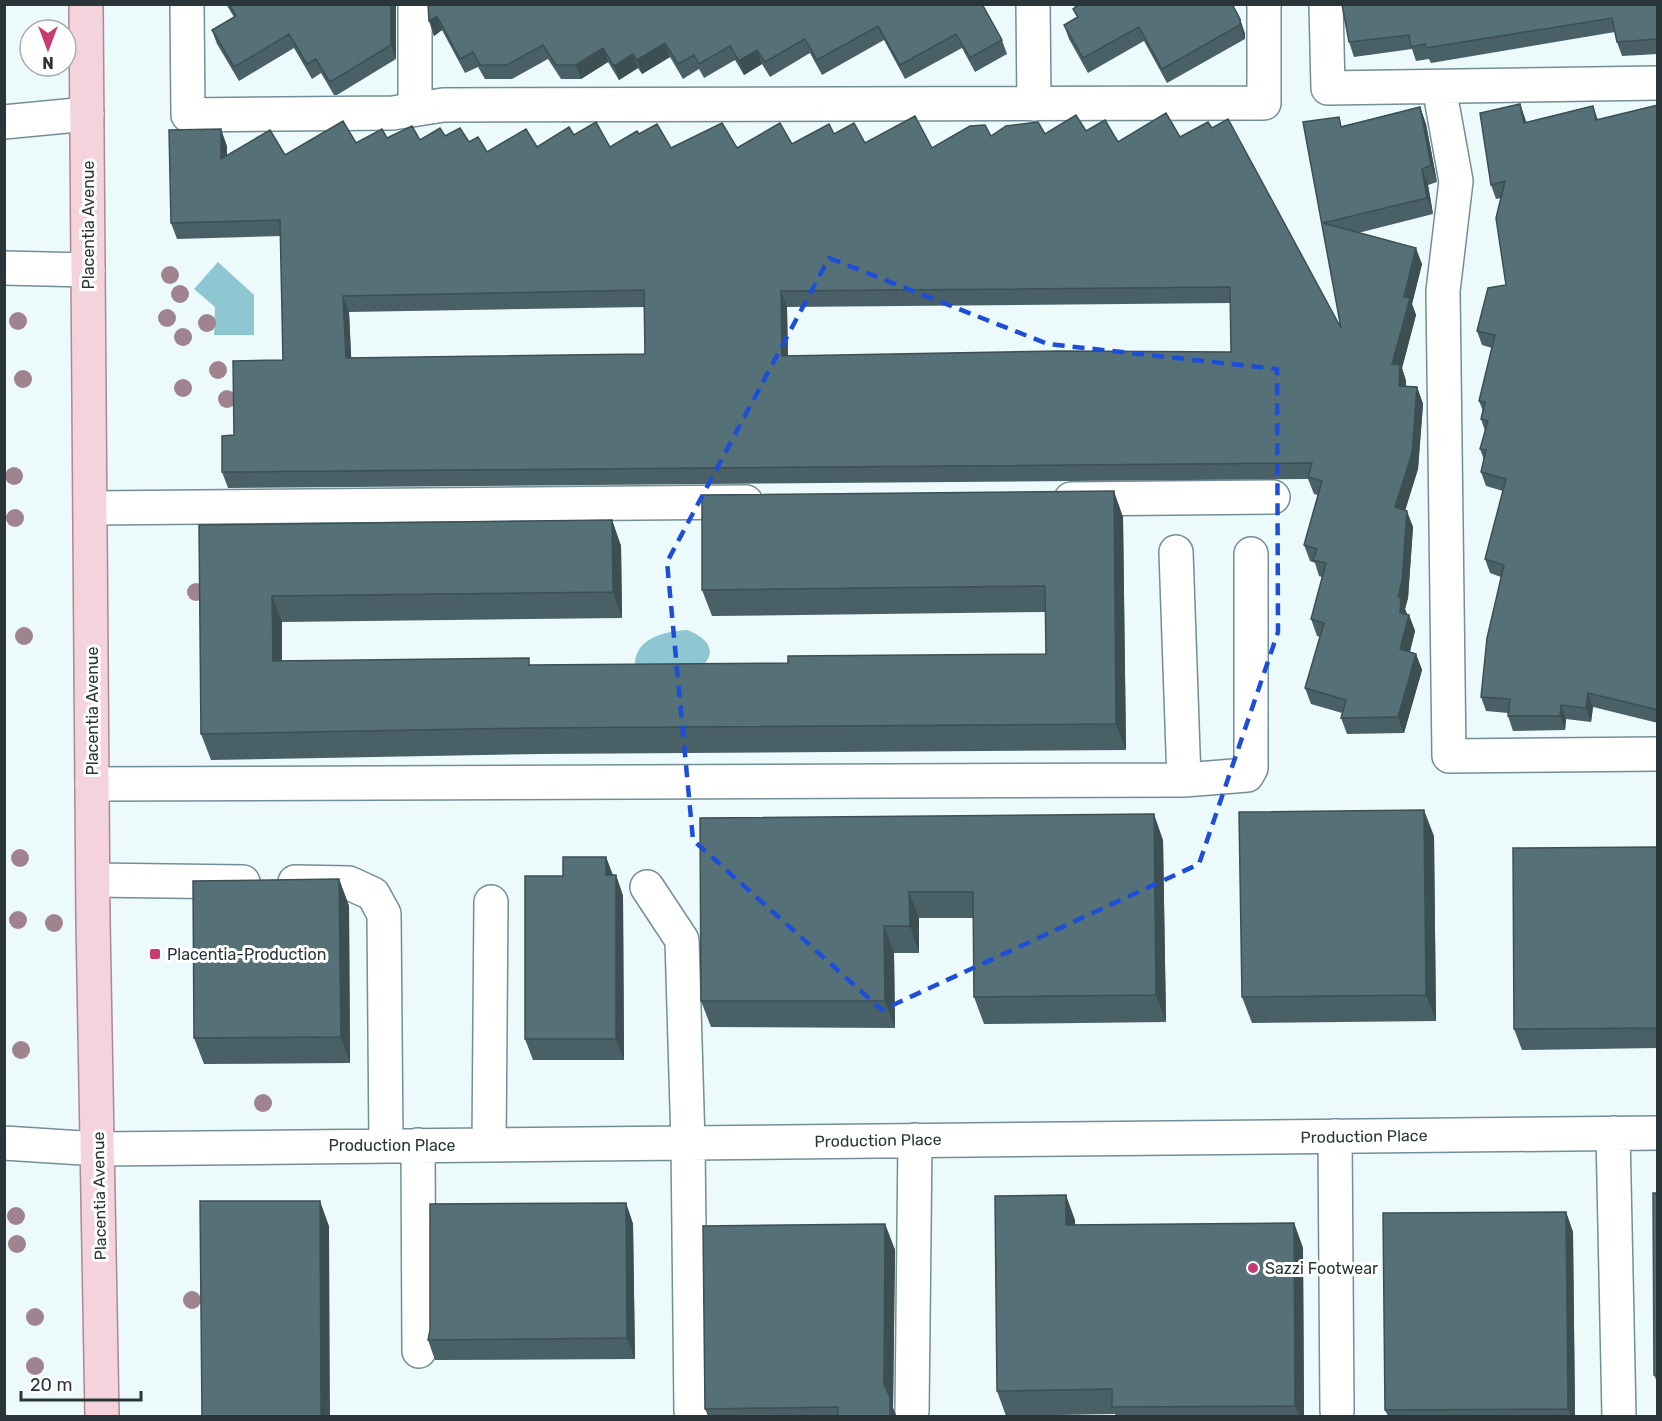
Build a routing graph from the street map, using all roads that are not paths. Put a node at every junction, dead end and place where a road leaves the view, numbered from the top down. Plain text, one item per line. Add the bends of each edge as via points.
1 (86, 4) edge
2 (187, 4) edge
3 (415, 4) edge
4 (1033, 4) edge
5 (1264, 4) edge
6 (1326, 4) edge
7 (1658, 83) edge
8 (1439, 87) junction
9 (1034, 104) junction
10 (415, 109) junction
11 (87, 114) junction
12 (4, 122) edge
13 (4, 268) edge
14 (88, 270) junction
15 (1273, 497) dead end
16 (1045, 499) edge
17 (781, 502) edge
18 (91, 508) junction
19 (1176, 552) dead end
20 (1251, 554) dead end
21 (1658, 754) edge
22 (1185, 780) junction
23 (92, 784) junction
24 (93, 880) junction
25 (647, 887) dead end
26 (491, 902) dead end
27 (1613, 1133) junction
28 (1658, 1133) edge
29 (1335, 1136) junction
30 (915, 1140) junction
31 (4, 1143) edge
32 (688, 1143) junction
33 (489, 1144) junction
34 (402, 1145) junction
35 (99, 1149) junction
36 (419, 1351) dead end
37 (691, 1411) dead end
38 (912, 1411) dead end
39 (1336, 1411) dead end
40 (102, 1416) edge
41 (1619, 1416) edge

1 - 11 main road, Placentia Avenue
2 - 10 street via 188,115 393,113
3 - 10 street
4 - 9 street
5 - 9 street via 1264,103
6 - 8 street via 1328,88
7 - 8 street
8 - 21 street via 1456,181 1443,291 1449,756
9 - 10 street via 443,105
11 - 12 street
11 - 14 main road, Placentia Avenue
13 - 14 street
14 - 18 main road, Placentia Avenue
15 - 16 street
17 - 18 street
18 - 23 main road, Placentia Avenue
19 - 22 street
20 - 22 street via 1251,768 1247,775
22 - 23 street
23 - 24 main road, Placentia Avenue
24 - 34 street via 349,883 373,894 384,914
24 - 35 main road, Placentia Avenue
25 - 32 street via 682,940
26 - 33 street
27 - 28 street, Production Place
27 - 29 street, Production Place
27 - 41 street
29 - 30 street, Production Place
29 - 39 street
30 - 32 street, Production Place
30 - 38 street
31 - 35 street, Production Place
32 - 33 street, Production Place
32 - 37 street
33 - 34 street, Production Place
34 - 35 street, Production Place
34 - 36 street
35 - 40 main road, Placentia Avenue

